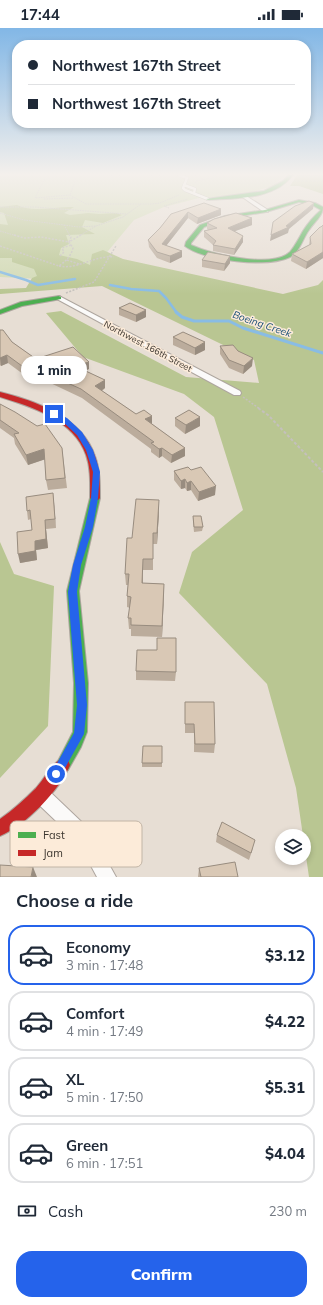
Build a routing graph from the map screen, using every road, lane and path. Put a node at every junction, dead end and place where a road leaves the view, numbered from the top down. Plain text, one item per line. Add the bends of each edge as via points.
1 (126, 214) edge
2 (6, 215) edge
3 (241, 215) edge
4 (319, 215) edge
5 (64, 225) junction
6 (96, 226) junction
7 (0, 231) edge
8 (69, 242) junction
9 (71, 245) junction
10 (0, 246) edge
11 (116, 246) dead end
12 (60, 256) dead end
13 (110, 256) junction
14 (114, 257) dead end
15 (67, 260) junction
16 (79, 264) junction
17 (59, 266) junction
18 (59, 298) junction
19 (0, 312) edge
20 (237, 393) joint
21 (0, 394) edge
22 (323, 472) edge
23 (41, 795) junction
24 (68, 821) edge
25 (0, 828) edge
26 (101, 867) edge
27 (107, 877) edge

1 - 6 path
2 - 5 path via 24,220
3 - 4 street via 202,226 188,246 201,252 223,256 266,261 284,258 289,256
5 - 6 path
5 - 8 path via 71,237
6 - 8 path
7 - 8 path via 24,238 41,237
8 - 9 path
9 - 12 path via 62,248 64,252
9 - 15 path via 73,248
10 - 17 path
11 - 13 path
13 - 14 path
13 - 16 path via 100,256
13 - 18 path via 94,282
15 - 16 path
15 - 17 path
16 - 17 path via 70,268
18 - 19 street via 22,303
18 - 20 street, Northwest 166th Street
20 - 22 path via 268,415
21 - 23 street via 43,409 65,420 80,434 97,472 89,527 72,592 82,705 79,734
23 - 24 street
23 - 25 street
26 - 27 street

